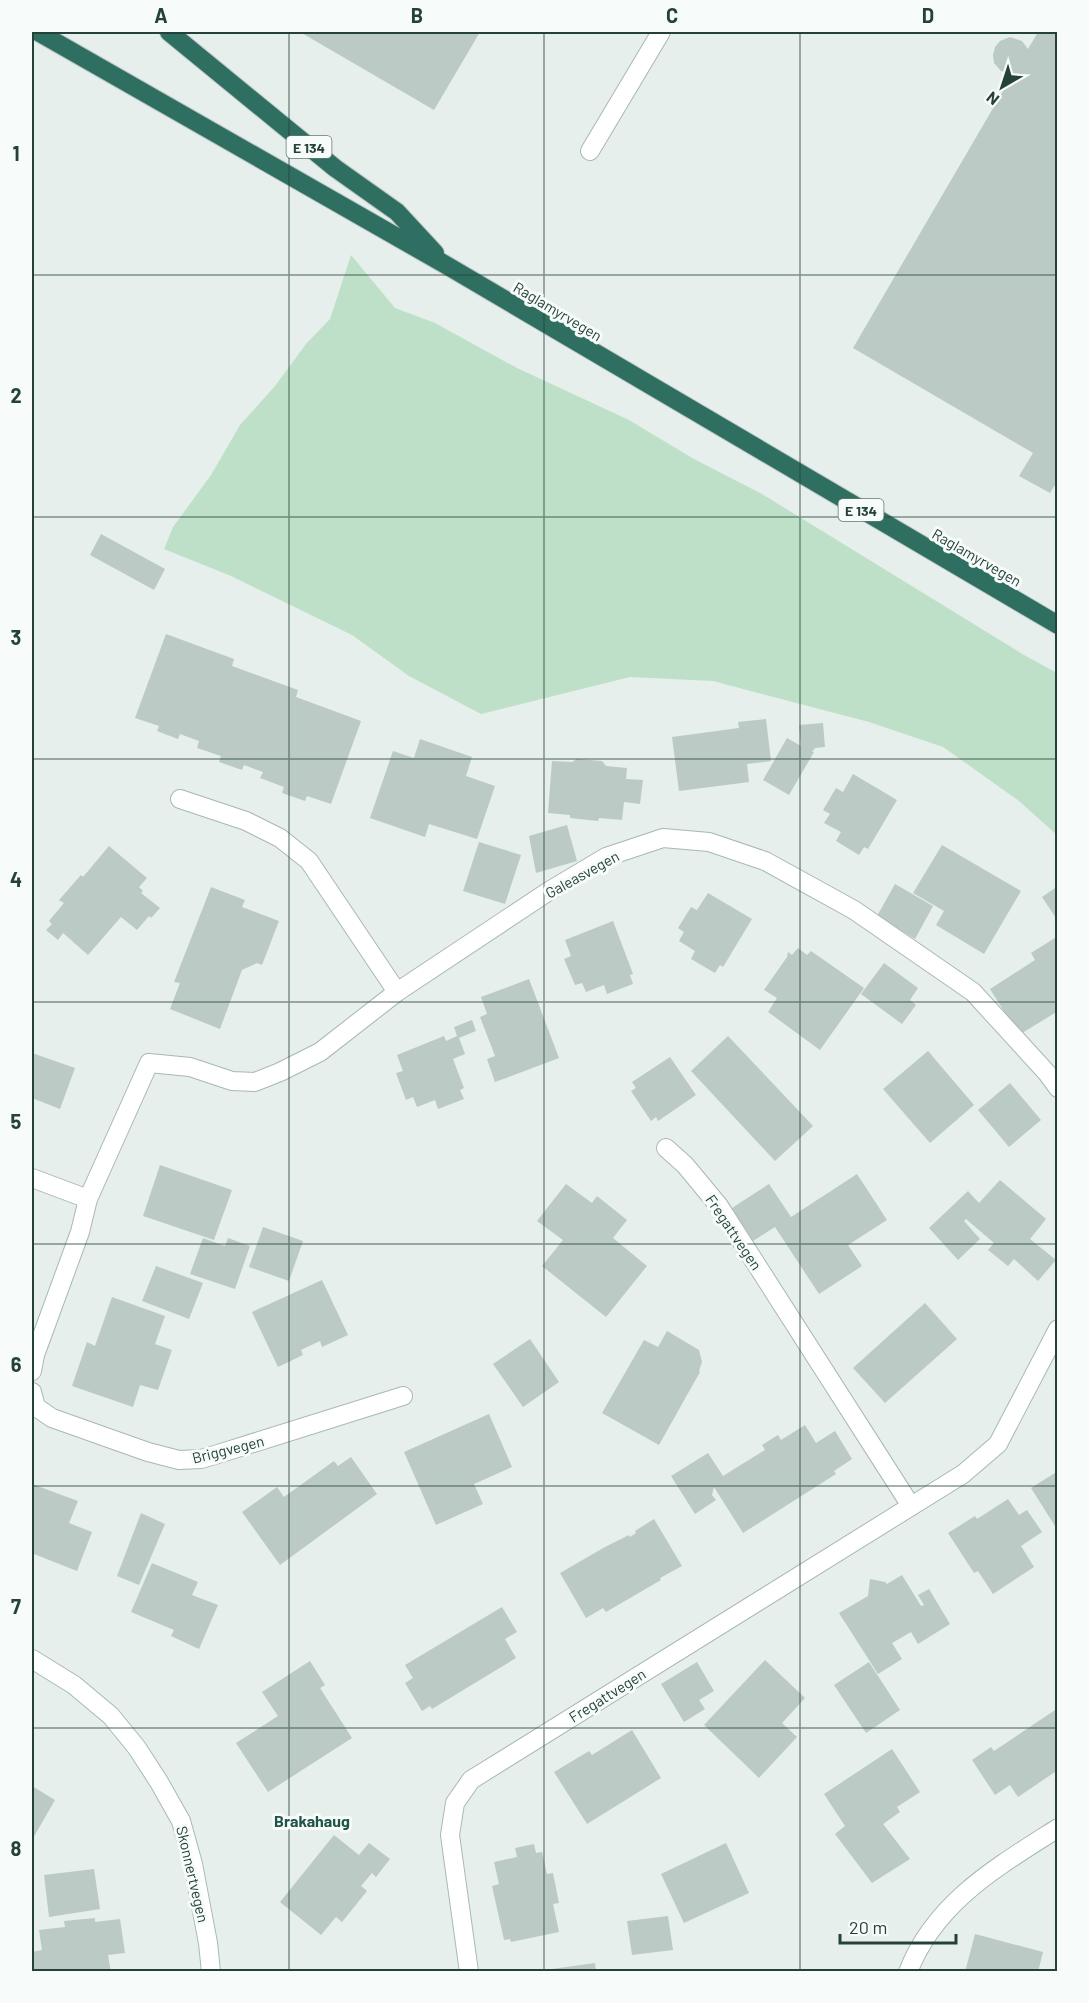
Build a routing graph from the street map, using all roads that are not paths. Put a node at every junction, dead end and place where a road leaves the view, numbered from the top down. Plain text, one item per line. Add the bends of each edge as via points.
1 (38, 32) edge
2 (169, 32) edge
3 (661, 32) edge
4 (590, 151) dead end
5 (446, 265) junction
6 (1058, 625) edge
7 (180, 799) dead end
8 (397, 992) junction
9 (1058, 1088) edge
10 (666, 1148) dead end
11 (32, 1178) edge
12 (88, 1199) junction
13 (1058, 1329) edge
14 (32, 1371) edge
15 (32, 1392) edge
16 (403, 1396) dead end
17 (911, 1506) junction
18 (32, 1659) edge
19 (1058, 1828) edge
20 (211, 1971) edge
21 (469, 1971) edge
22 (908, 1971) edge

1 - 5 highway, Raglamyrvegen / E 134
2 - 5 highway, E 134 via 335,168 397,212
3 - 4 street
5 - 6 highway, Raglamyrvegen / E 134
7 - 8 street via 246,821 280,838 309,861
8 - 9 street, Galeasvegen via 606,858 663,838 709,842 765,861 854,910 973,992
8 - 12 street, Galeasvegen via 320,1052 255,1082 232,1081 190,1068 149,1063
10 - 17 street, Fregattvegen via 719,1206
11 - 12 street
12 - 14 street
13 - 17 street, Fregattvegen via 998,1444 963,1474
15 - 16 street, Briggvegen via 36,1407 52,1418 179,1460 201,1459
17 - 21 street, Fregattvegen via 471,1780 455,1803 450,1835
18 - 20 street, Skonnertvegen via 111,1716 159,1782 181,1821 193,1864
19 - 22 street via 982,1877 939,1917 916,1951

